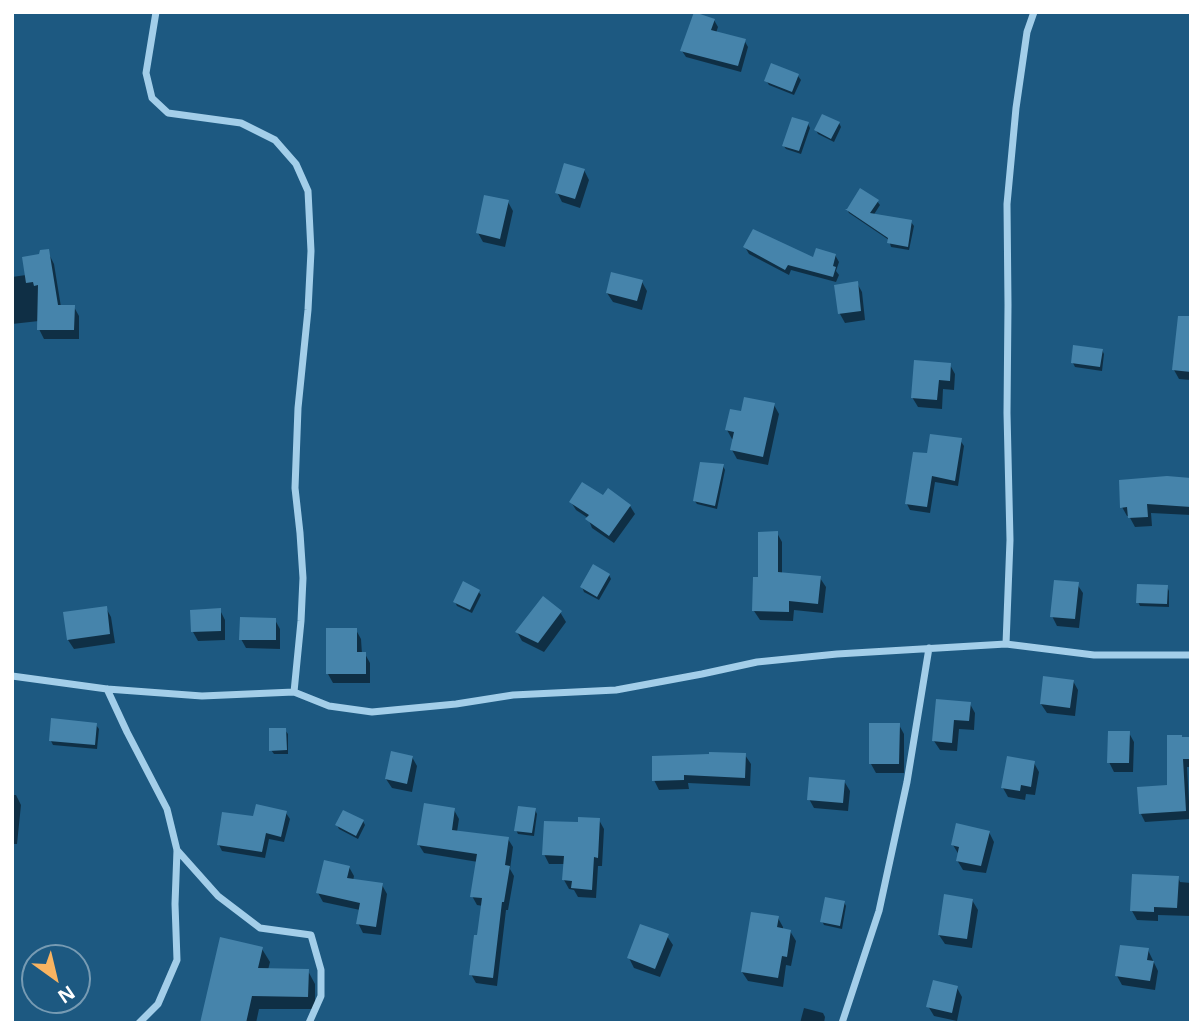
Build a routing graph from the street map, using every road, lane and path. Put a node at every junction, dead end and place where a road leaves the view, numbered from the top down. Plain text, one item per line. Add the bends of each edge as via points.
1 (156, 12) edge
2 (1034, 12) edge
3 (1006, 644) junction
4 (929, 648) junction
5 (1191, 655) edge
6 (12, 676) edge
7 (107, 689) junction
8 (294, 692) junction
9 (177, 850) junction
10 (139, 1023) edge
11 (309, 1023) edge
12 (842, 1023) edge

1 - 8 street via 145,73 152,98 168,114 241,123 275,140 296,164 308,191 311,251 295,488 303,578
2 - 3 street via 1027,32 1006,204 1010,540
3 - 4 street
3 - 5 street via 1094,655
4 - 8 street via 757,662 616,690 513,695 372,712 329,706
4 - 12 street via 879,911
6 - 7 street
7 - 8 street via 202,696
7 - 9 street via 167,808
9 - 10 street via 177,960 158,1004
9 - 11 street via 218,895 260,929 311,935 321,970 321,996

